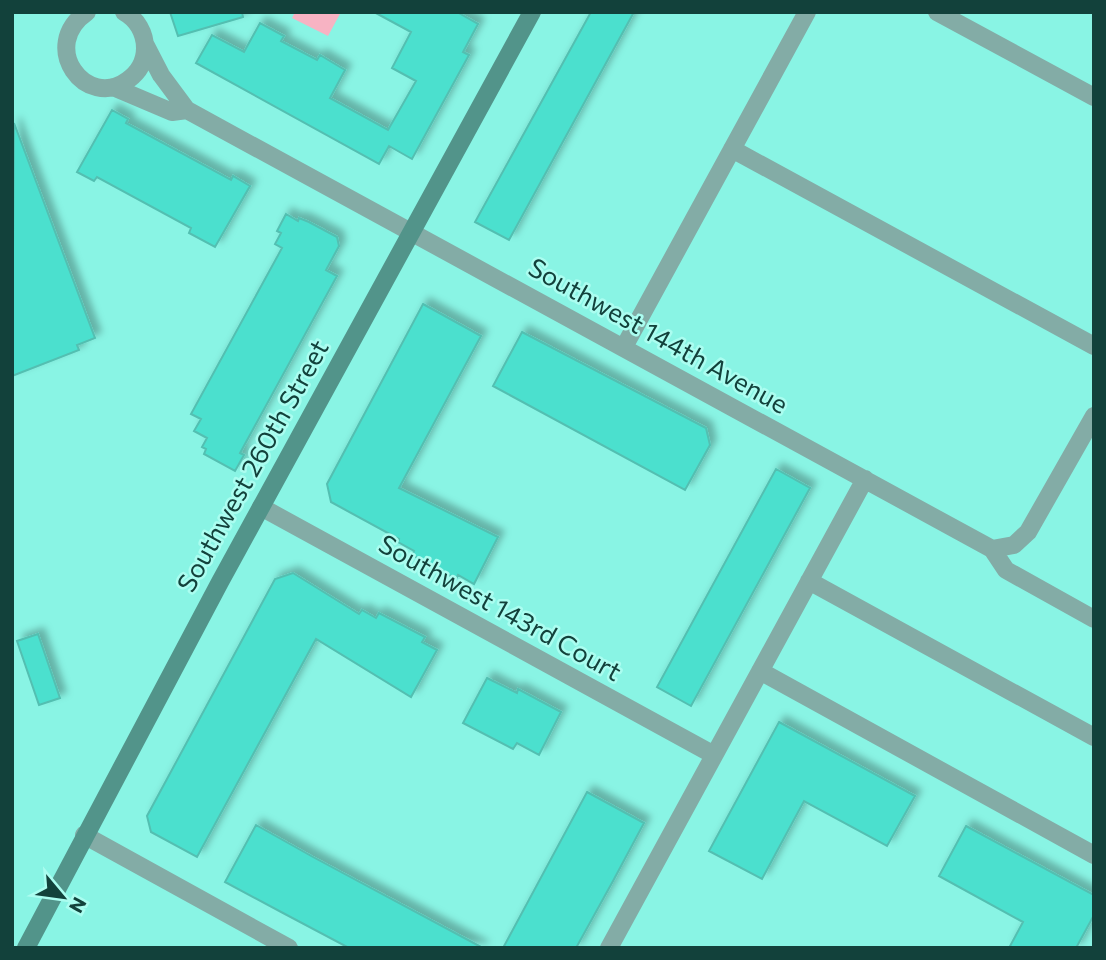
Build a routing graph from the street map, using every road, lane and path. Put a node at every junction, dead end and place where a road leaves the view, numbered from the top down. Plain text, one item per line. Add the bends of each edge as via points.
1 (87, 12) edge
2 (532, 12) edge
3 (807, 12) edge
4 (937, 12) edge
5 (126, 13) edge
6 (145, 44) junction
7 (113, 87) junction
8 (1094, 97) edge
9 (187, 110) junction
10 (732, 149) junction
11 (412, 231) junction
12 (1094, 346) edge
13 (624, 347) junction
14 (1094, 416) edge
15 (865, 479) junction
16 (261, 507) junction
17 (992, 549) junction
18 (809, 582) junction
19 (1094, 619) edge
20 (760, 671) junction
21 (1094, 737) edge
22 (714, 755) junction
23 (85, 835) junction
24 (1094, 855) edge
25 (26, 948) edge
26 (289, 948) edge
27 (608, 948) edge

1 - 7 street, Southwest 144th Avenue via 71,28 67,58 88,84
2 - 11 street, Southwest 260th Street
3 - 10 street
4 - 8 street
5 - 6 street, Southwest 144th Avenue via 137,22
6 - 7 street via 141,67
6 - 9 street, Southwest 144th Avenue
7 - 9 street, Southwest 144th Avenue via 172,112
9 - 11 street, Southwest 144th Avenue
10 - 12 street
10 - 13 street
11 - 13 street, Southwest 144th Avenue
11 - 16 street, Southwest 260th Street
13 - 15 street, Southwest 144th Avenue
14 - 17 street via 1028,532 1014,545
15 - 17 street, Southwest 144th Avenue
15 - 18 street
16 - 22 street, Southwest 143rd Court
16 - 23 street, Southwest 260th Street
17 - 19 street, Southwest 144th Avenue via 1006,570
18 - 20 street
18 - 21 street
20 - 22 street
20 - 24 street
22 - 27 street
23 - 25 street, Southwest 260th Street
23 - 26 street

